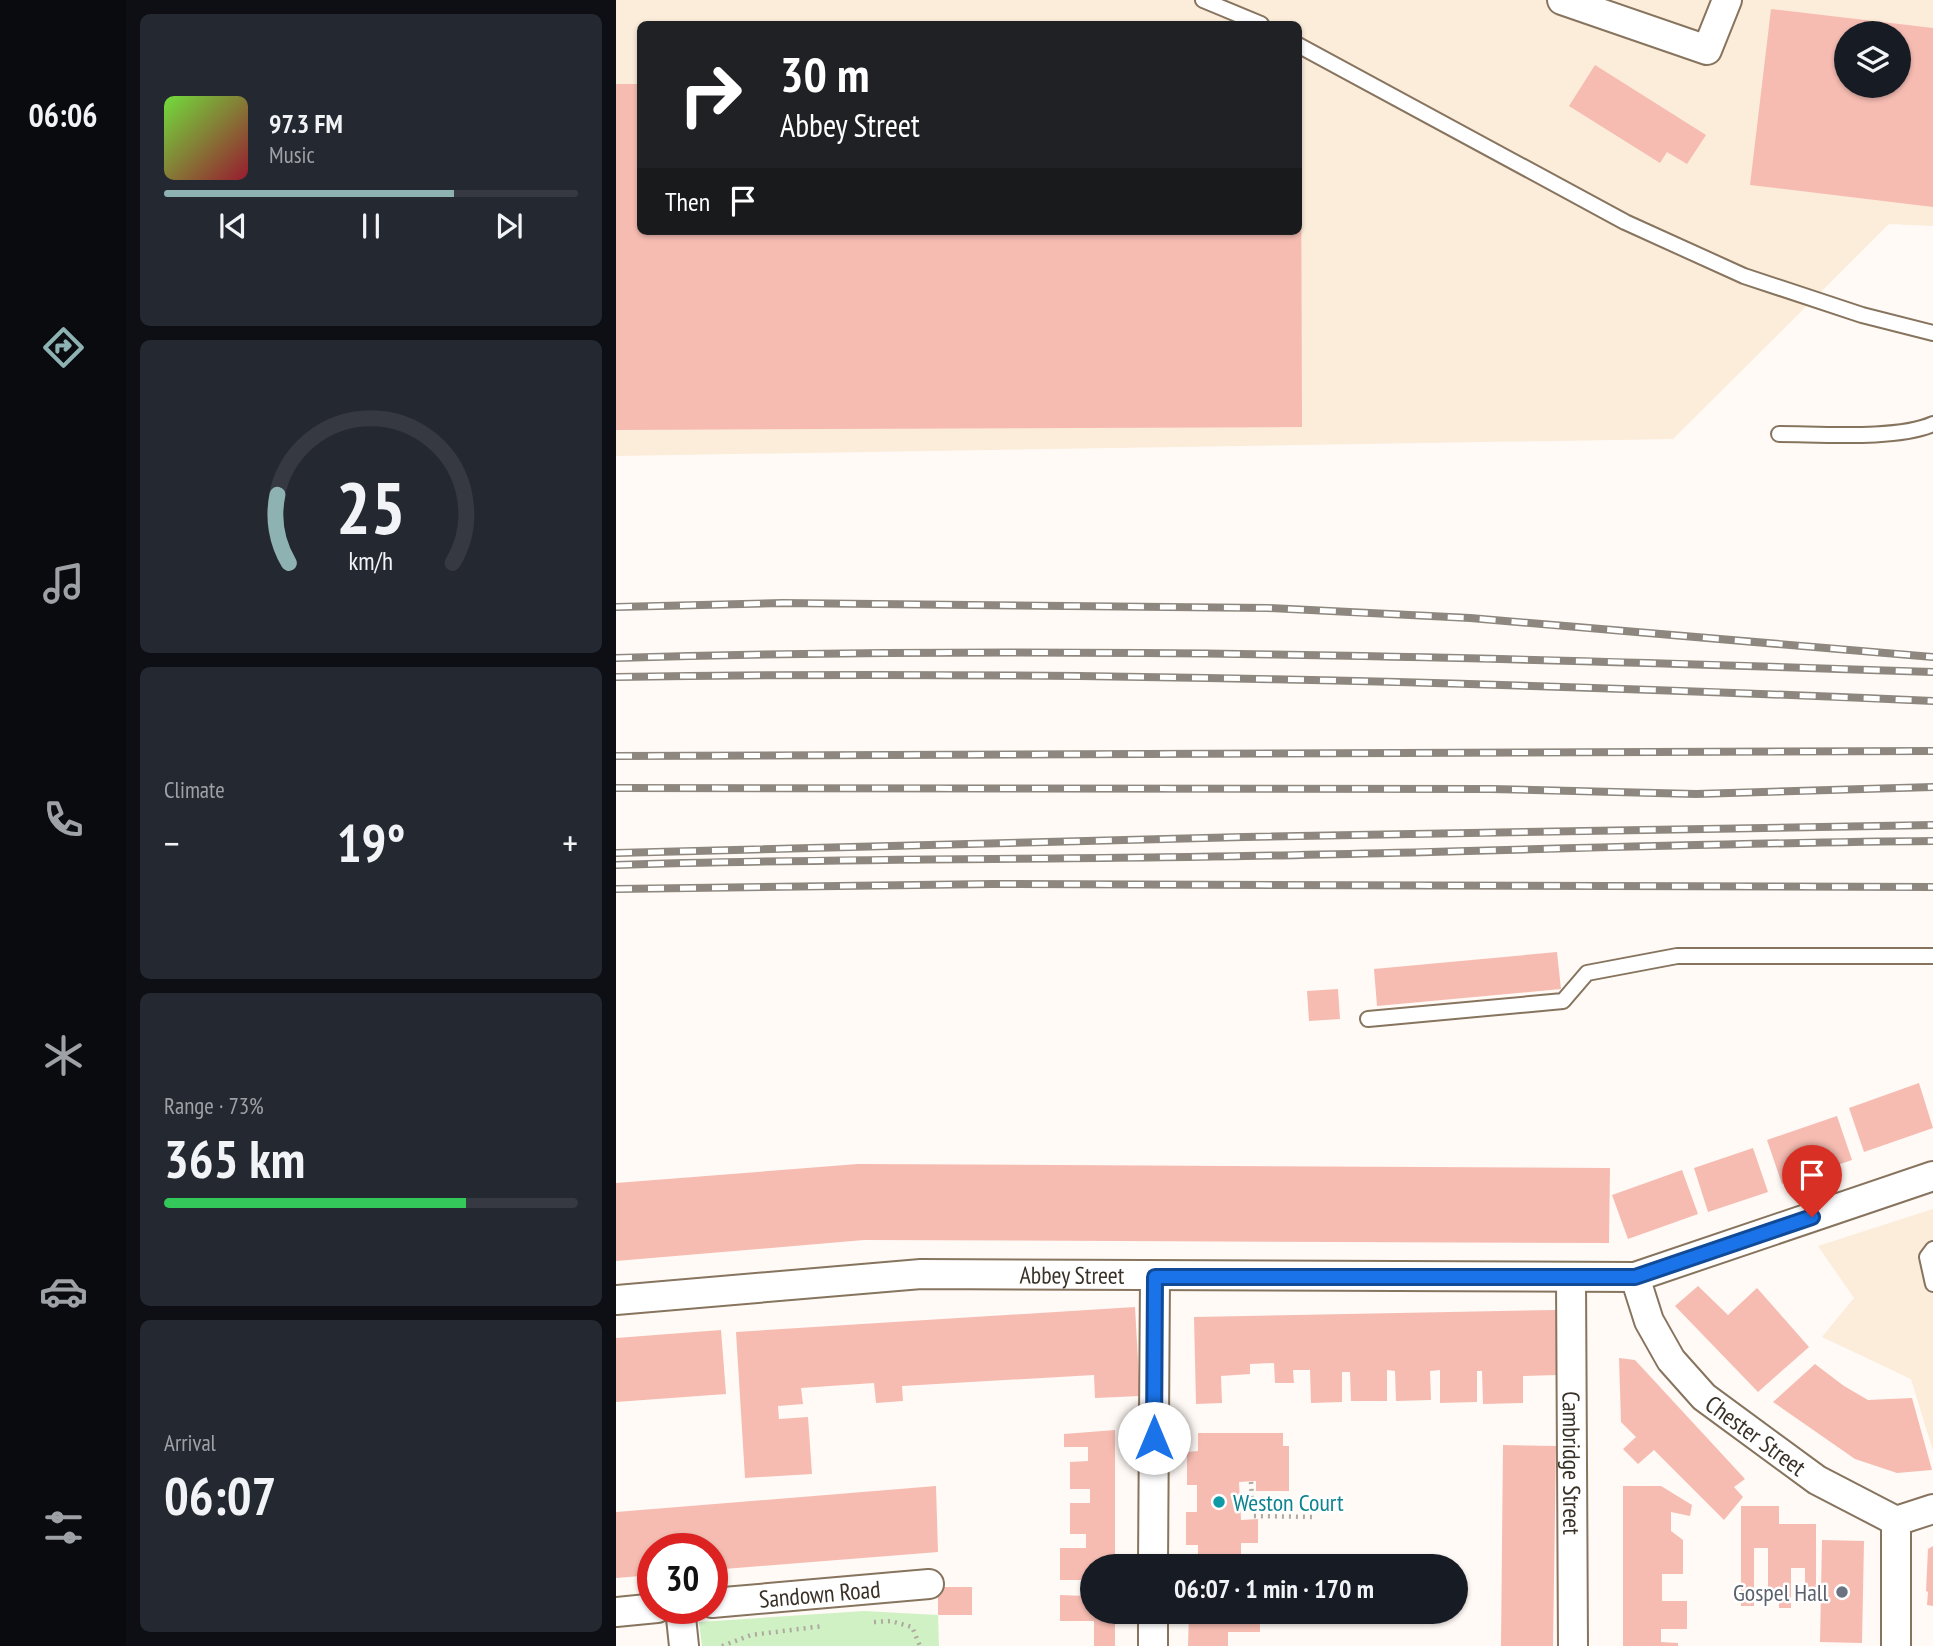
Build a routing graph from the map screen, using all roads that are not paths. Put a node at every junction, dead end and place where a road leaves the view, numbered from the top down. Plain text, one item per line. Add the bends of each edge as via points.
1 (1203, 0) edge
2 (1562, 0) edge
3 (1727, 0) edge
4 (1254, 21) edge
5 (1302, 48) edge
6 (1933, 333) edge
7 (1933, 424) edge
8 (1779, 434) dead end
9 (1933, 956) edge
10 (1368, 1019) dead end
11 (1933, 1176) edge
12 (1933, 1249) edge
13 (1155, 1277) junction
14 (1635, 1277) junction
15 (1571, 1279) junction
16 (1933, 1284) edge
17 (616, 1300) edge
18 (1933, 1509) edge
19 (1896, 1521) junction
20 (1153, 1554) edge
21 (929, 1584) dead end
22 (728, 1603) edge
23 (637, 1610) edge
24 (616, 1612) edge
25 (682, 1624) edge
26 (1153, 1624) edge
27 (684, 1646) edge
28 (1153, 1646) edge
29 (1573, 1646) edge
30 (1896, 1646) edge

1 - 4 lane
2 - 3 street via 1707,50
5 - 6 lane via 1613,215 1744,276
7 - 8 lane via 1874,433
9 - 10 lane via 1677,956 1587,973 1563,1001
11 - 14 street, Abbey Street
12 - 16 lane via 1927,1257
13 - 15 street, Abbey Street
13 - 17 street, Abbey Street via 921,1275
13 - 20 street
14 - 15 street, Abbey Street
14 - 19 street, Chester Street via 1649,1321 1671,1360 1704,1396 1817,1480
15 - 29 street, Cambridge Street
18 - 19 street
19 - 30 street
21 - 22 street, Sandown Road
23 - 24 street
25 - 27 street
26 - 28 street

